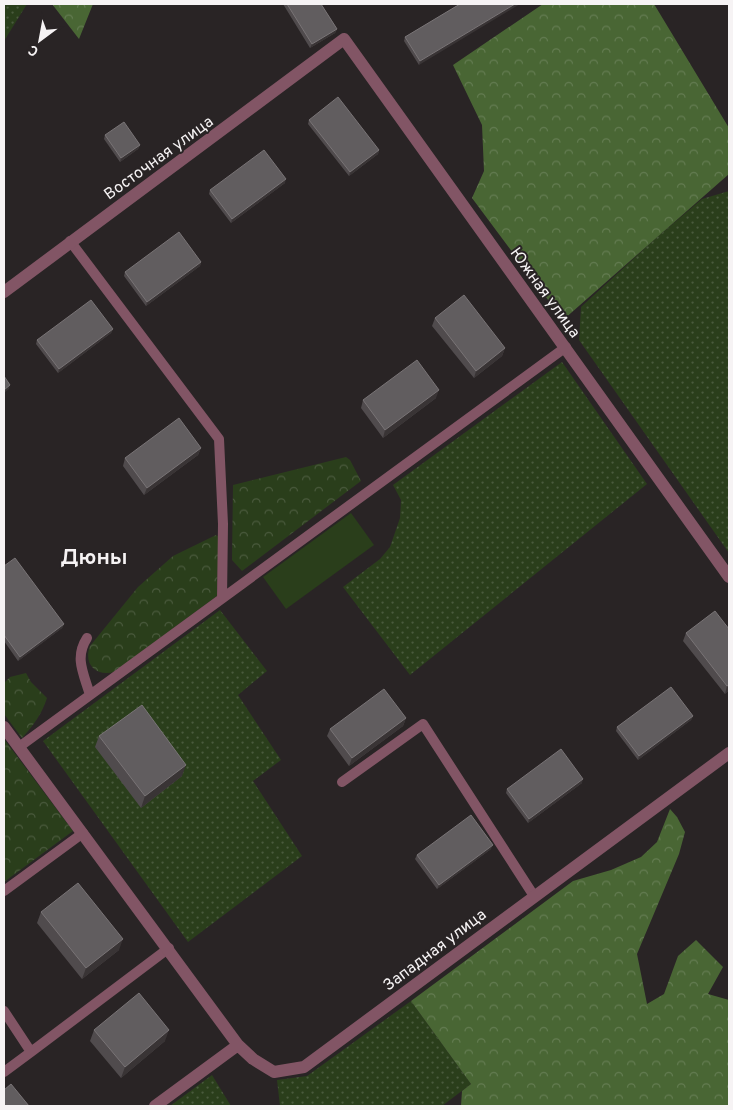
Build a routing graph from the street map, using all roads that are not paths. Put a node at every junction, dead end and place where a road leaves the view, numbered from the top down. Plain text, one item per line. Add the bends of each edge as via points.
1 (331, 49) joint
2 (70, 241) junction
3 (4, 292) edge
4 (566, 347) junction
5 (729, 577) edge
6 (222, 598) junction
7 (87, 638) dead end
8 (90, 695) junction
9 (4, 727) edge
10 (19, 747) junction
11 (729, 753) edge
12 (342, 782) dead end
13 (83, 833) junction
14 (4, 890) edge
15 (534, 896) junction
16 (169, 948) junction
17 (4, 1011) edge
18 (238, 1044) junction
19 (31, 1052) junction
20 (4, 1072) edge
21 (155, 1106) edge

1 - 2 street, Восточная улица
1 - 4 street, Южная улица via 344,39
2 - 3 street, Восточная улица
2 - 6 lane via 219,439
4 - 5 street, Южная улица
4 - 6 lane
6 - 8 lane
7 - 8 lane via 81,647 80,660
8 - 10 lane
9 - 10 street, Западная улица
10 - 13 street, Западная улица
11 - 15 street, Западная улица
12 - 15 lane via 423,724
13 - 14 lane
13 - 16 street, Западная улица
15 - 18 street, Западная улица via 304,1067 274,1072 253,1059
16 - 18 street, Западная улица
16 - 19 lane
17 - 19 lane
18 - 21 street
19 - 20 lane

